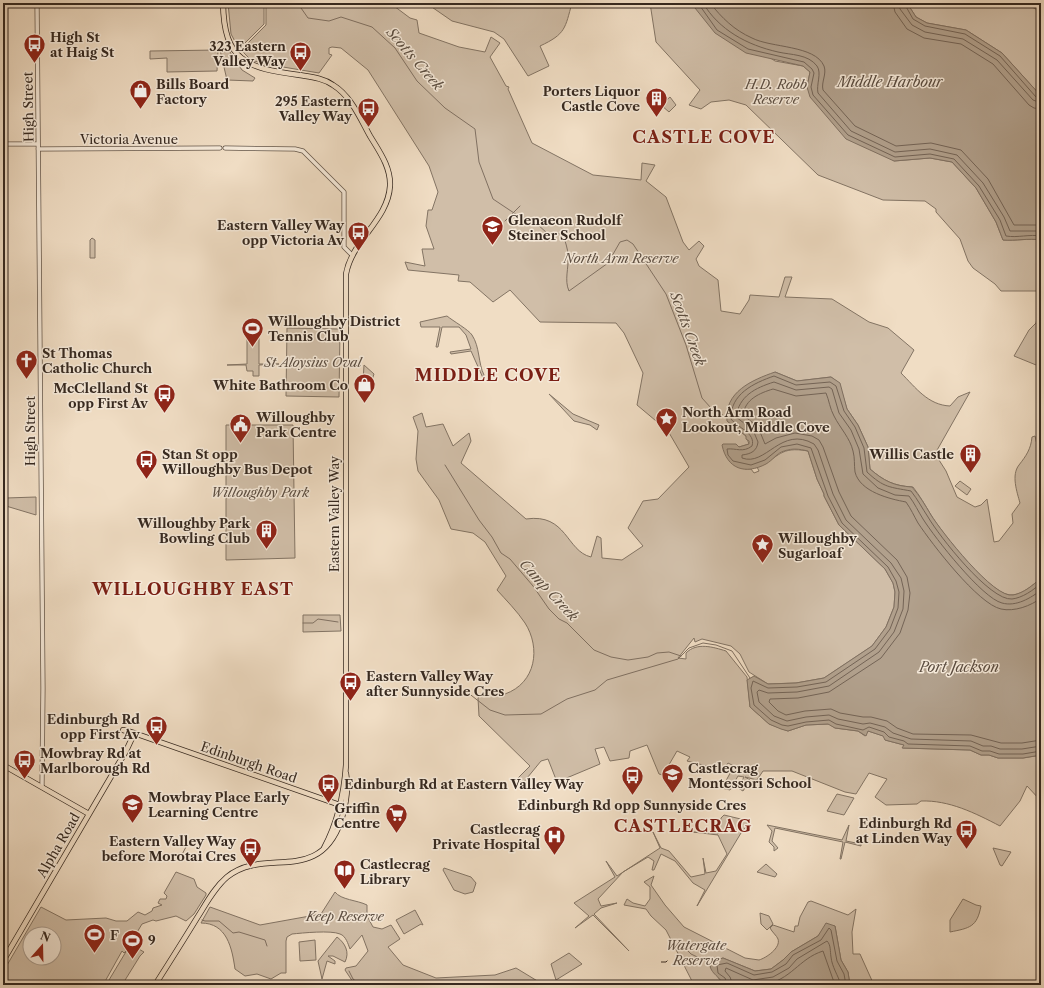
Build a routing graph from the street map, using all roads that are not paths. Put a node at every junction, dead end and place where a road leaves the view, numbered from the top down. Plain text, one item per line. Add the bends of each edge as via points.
1 (37, 3) edge
2 (223, 3) edge
3 (3, 144) edge
4 (38, 144) junction
5 (38, 150) junction
6 (352, 256) junction
7 (128, 733) dead end
8 (138, 737) junction
9 (3, 765) edge
10 (42, 787) junction
11 (343, 806) junction
12 (89, 814) junction
13 (3, 961) edge
14 (155, 985) edge

1 - 4 street, High Street
2 - 6 main road, Eastern Valley Way via 227,36 240,58 262,70 318,78 334,85 348,98 384,161 390,179 388,198
3 - 4 street
4 - 5 street, High Street
5 - 6 street, Victoria Avenue via 223,146 302,151 344,192 344,247
5 - 10 street, High Street
6 - 11 main road, Eastern Valley Way via 346,270 345,290 346,769
7 - 8 main road
8 - 11 main road, Edinburgh Road
8 - 12 main road, Alpha Road
9 - 10 main road
10 - 12 main road
11 - 14 main road, Eastern Valley Way via 324,848 305,859 248,866 226,877 212,894
12 - 13 main road, Alpha Road

